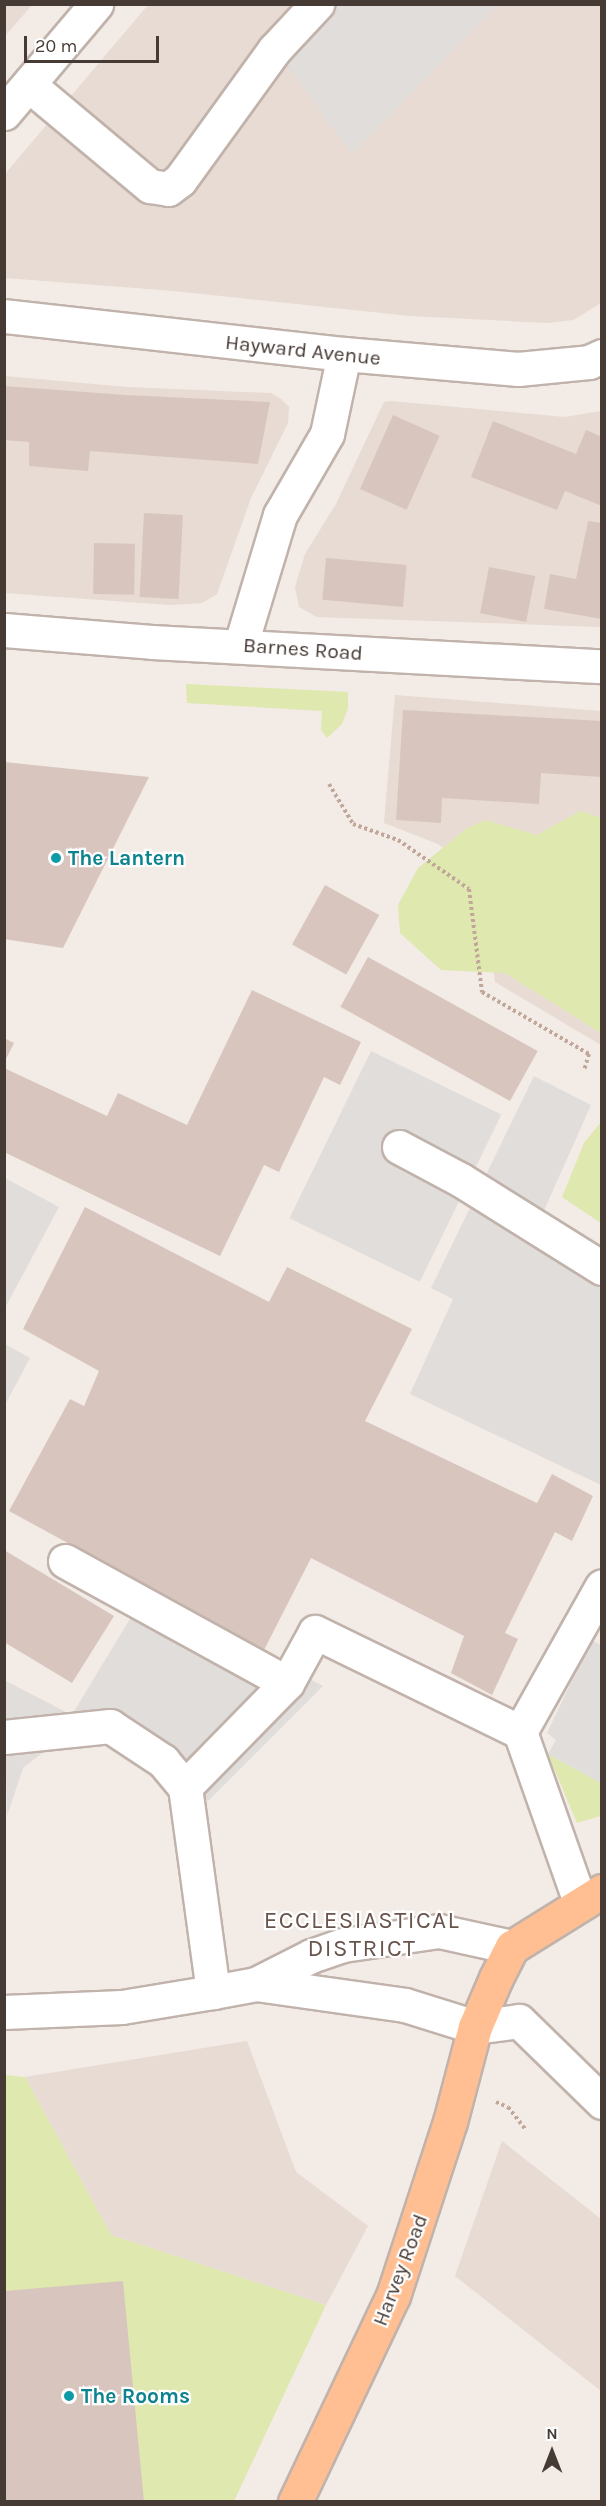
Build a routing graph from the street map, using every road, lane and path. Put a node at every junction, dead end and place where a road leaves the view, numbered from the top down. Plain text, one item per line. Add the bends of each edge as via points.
1 (96, 4) edge
2 (317, 4) edge
3 (28, 86) junction
4 (4, 113) edge
5 (4, 316) edge
6 (345, 354) junction
7 (602, 356) edge
8 (4, 630) edge
9 (241, 644) junction
10 (602, 666) edge
11 (329, 784) dead end
12 (584, 1070) dead end
13 (399, 1147) dead end
14 (602, 1268) edge
15 (65, 1561) dead end
16 (602, 1586) edge
17 (287, 1683) junction
18 (520, 1732) junction
19 (4, 1737) edge
20 (185, 1787) junction
21 (591, 1897) edge
22 (512, 1947) junction
23 (256, 1984) junction
24 (213, 1992) junction
25 (4, 2012) edge
26 (476, 2027) junction
27 (490, 2100) dead end
28 (602, 2102) edge
29 (525, 2129) dead end
30 (295, 2502) edge

1 - 3 street
2 - 3 street via 275,49 180,180 168,189 150,186
3 - 4 street
5 - 6 street, Hayward Avenue
6 - 7 street, Hayward Avenue via 518,369 589,362
6 - 9 street via 327,434 280,515
8 - 9 street, Barnes Road via 152,642
9 - 10 street, Barnes Road
11 - 12 path via 353,824 398,840 469,889 482,992 589,1054
13 - 14 street via 461,1180
15 - 17 street
16 - 18 street
17 - 18 street via 315,1632
17 - 20 street
18 - 21 street
19 - 20 street via 110,1726 163,1761
20 - 24 street
21 - 22 main road
22 - 23 street via 439,1931 343,1945 311,1956
22 - 26 main road, Harvey Road
23 - 24 street
23 - 26 street via 405,2005
24 - 25 street via 122,2007
26 - 28 street via 519,2021
26 - 30 main road, Harvey Road via 450,2122 393,2296
27 - 29 path via 508,2107

